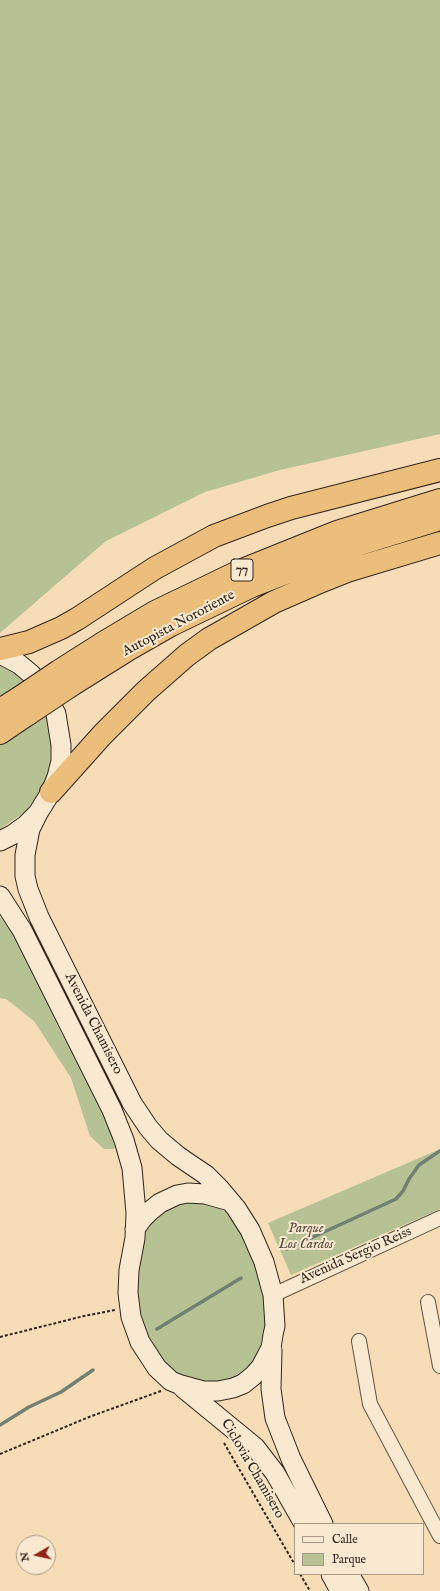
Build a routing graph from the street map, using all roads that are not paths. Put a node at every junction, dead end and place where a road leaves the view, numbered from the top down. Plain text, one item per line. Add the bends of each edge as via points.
1 (440, 470) edge
2 (440, 500) edge
3 (440, 519) edge
4 (440, 543) edge
5 (0, 649) edge
6 (0, 654) edge
7 (65, 679) junction
8 (23, 706) junction
9 (0, 710) edge
10 (0, 733) edge
11 (51, 792) junction
12 (38, 813) junction
13 (0, 841) edge
14 (0, 896) edge
15 (230, 1201) junction
16 (440, 1218) edge
17 (135, 1229) junction
18 (273, 1295) junction
19 (428, 1302) dead end
20 (274, 1335) junction
21 (360, 1341) dead end
22 (440, 1366) edge
23 (181, 1385) junction
24 (303, 1523) edge
25 (323, 1523) edge
26 (440, 1536) edge
27 (332, 1575) edge
28 (350, 1575) edge
29 (340, 1591) edge
30 (359, 1591) edge

1 - 5 highway via 291,508 214,536 155,568 61,628 29,642
2 - 7 highway, Autopista Nororiente / 77 via 337,532 240,571 155,612 103,643
3 - 7 highway, Autopista Nororiente / 77 via 360,544 252,586
4 - 11 highway via 347,571 315,584 274,602 208,640 146,691
6 - 11 street via 31,674 41,686 56,714 62,745 57,777
7 - 8 highway, Autopista Nororiente / 77, bridge
8 - 9 highway, Autopista Nororiente / 77
8 - 10 highway, Autopista Nororiente / 77
11 - 12 street
12 - 13 street via 26,825
12 - 15 street, Avenida Chamisero via 30,829 25,862 28,888 39,918 141,1117 159,1140 214,1182
14 - 17 street, Avenida Chamisero via 22,930 116,1119 132,1168
15 - 17 street via 205,1194 188,1193 177,1196 160,1203
15 - 18 street, Avenida Chamisero via 256,1240
16 - 18 street, Avenida Sergio Reiss
17 - 23 street, Avenida Chamisero via 128,1280 133,1325 140,1342 157,1368
18 - 20 street, Avenida Chamisero
19 - 22 street
20 - 23 street, Avenida Chamisero via 271,1348 261,1367 243,1384 218,1391 203,1391
20 - 25 street, Avenida Chamisero via 271,1383 276,1418 291,1459
21 - 26 street via 370,1404
23 - 24 street, Avenida Chamisero via 255,1447 275,1473
27 - 29 street
28 - 30 street

